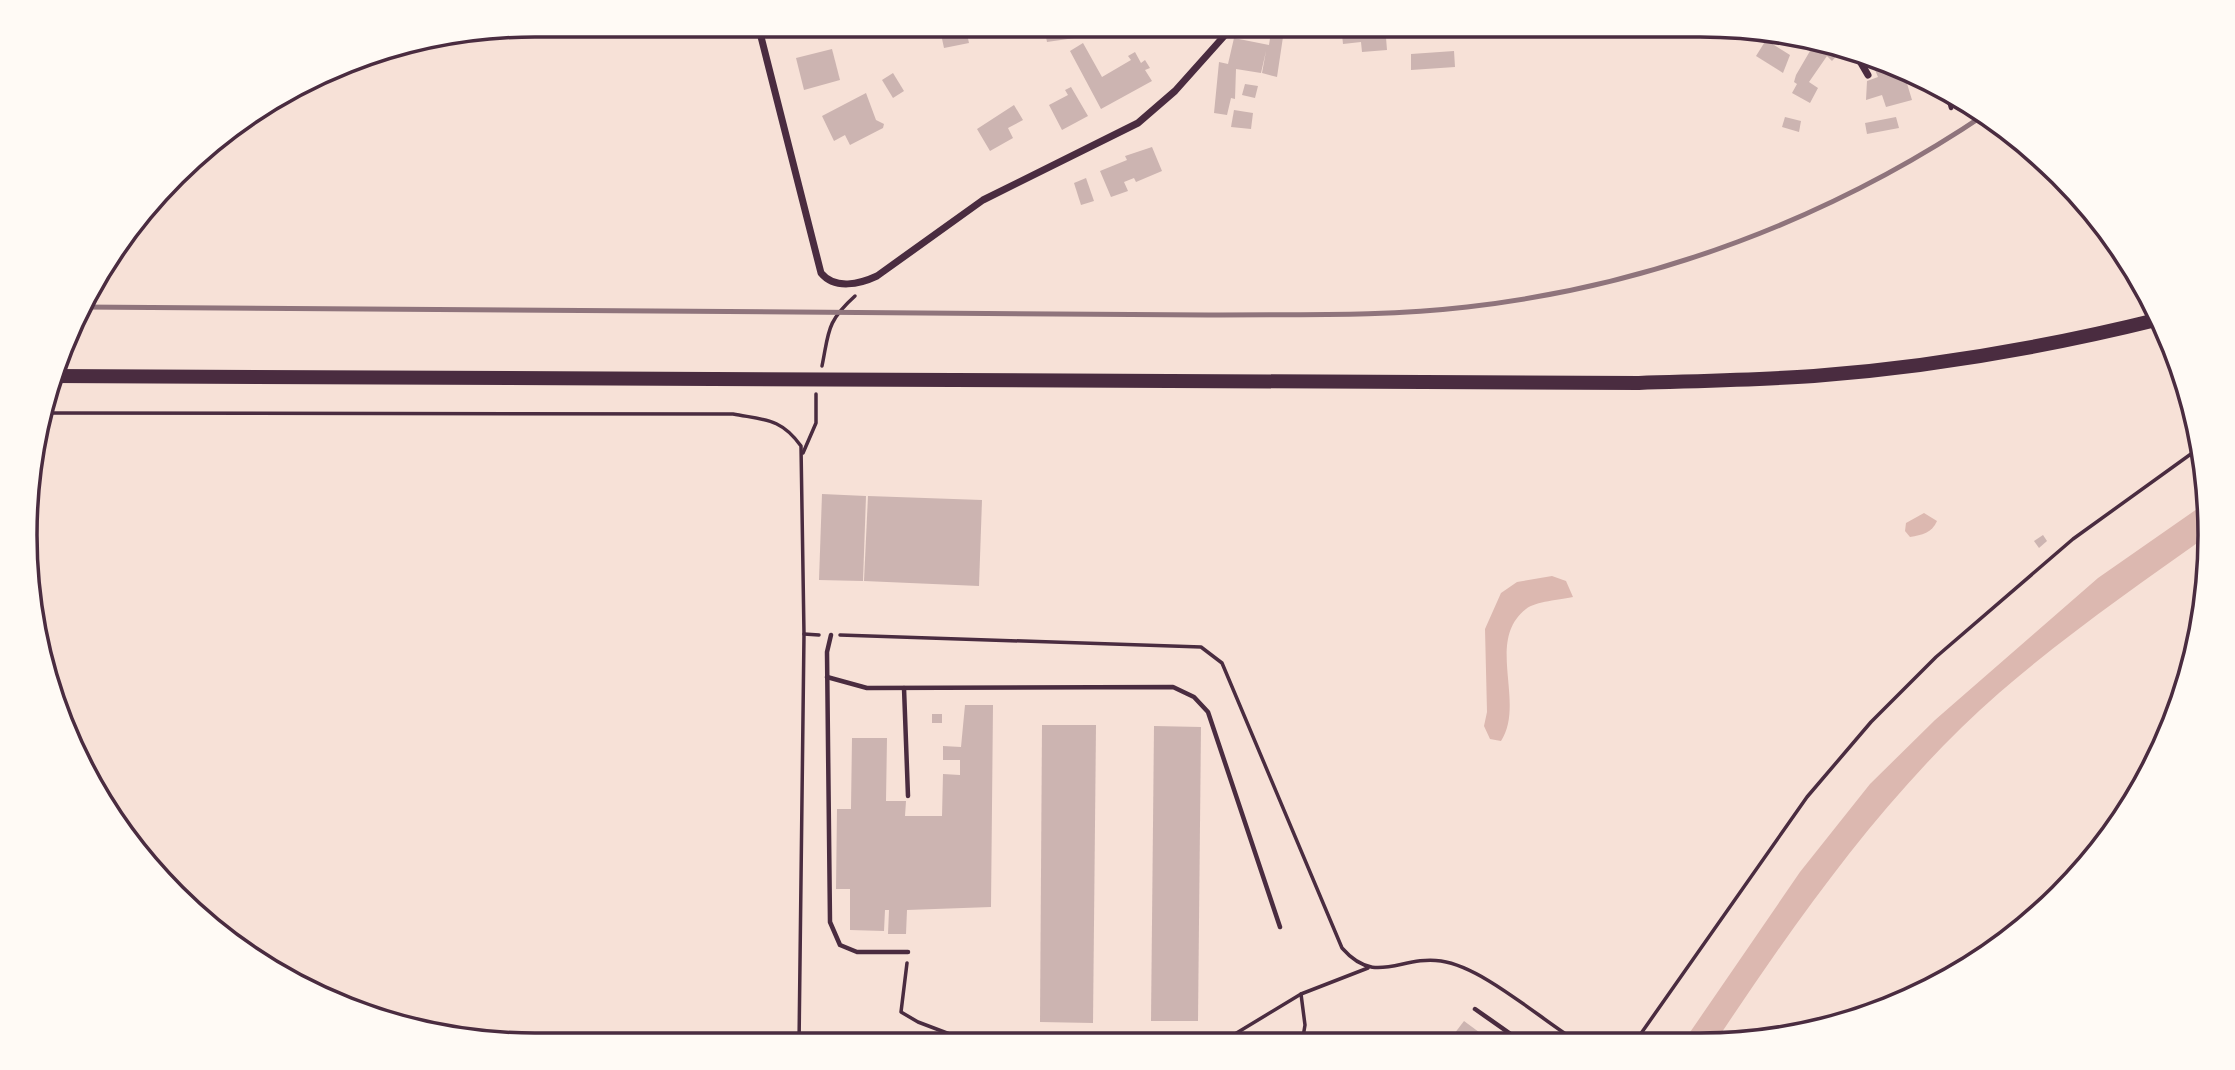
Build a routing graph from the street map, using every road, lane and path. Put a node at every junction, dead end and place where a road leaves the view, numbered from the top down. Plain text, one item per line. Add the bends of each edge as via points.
1 (761, 37) edge
2 (1223, 37) edge
3 (1861, 64) edge
4 (1868, 75) dead end
5 (1950, 105) edge
6 (1951, 108) dead end
7 (877, 276) junction
8 (2150, 321) edge
9 (63, 376) edge
10 (819, 379) junction
11 (52, 413) edge
12 (2191, 454) edge
13 (801, 455) junction
14 (804, 634) junction
15 (831, 635) junction
16 (827, 677) junction
17 (904, 688) junction
18 (908, 796) dead end
19 (1280, 927) dead end
20 (908, 952) joint
21 (1368, 968) junction
22 (1301, 994) junction
23 (1475, 1009) dead end
24 (799, 1033) edge
25 (946, 1033) edge
26 (1238, 1033) edge
27 (1304, 1033) edge
28 (1509, 1033) edge
29 (1564, 1033) edge
30 (1641, 1033) edge

1 - 7 street via 821,273 832,282 847,284
2 - 7 street via 1175,91 1138,123 983,200
3 - 4 street
5 - 6 lane
7 - 10 path via 831,324
8 - 10 main road via 1969,357 1815,376 1739,380 1545,385
9 - 10 main road
10 - 13 path via 817,423
11 - 13 path via 733,414 778,422 792,433
12 - 30 path via 2073,539 1936,657 1871,722 1807,797
13 - 14 path
14 - 15 path
14 - 24 path
15 - 16 lane
15 - 21 path via 1166,644 1201,648 1212,654 1222,663 1342,948
16 - 17 lane via 867,688
16 - 20 lane via 830,922 839,945 858,952
17 - 18 lane
17 - 19 lane via 1173,687 1194,697 1208,712
20 - 25 path via 901,1012
21 - 22 path
21 - 29 path via 1440,961 1470,970
22 - 26 path
22 - 27 path
23 - 28 lane

